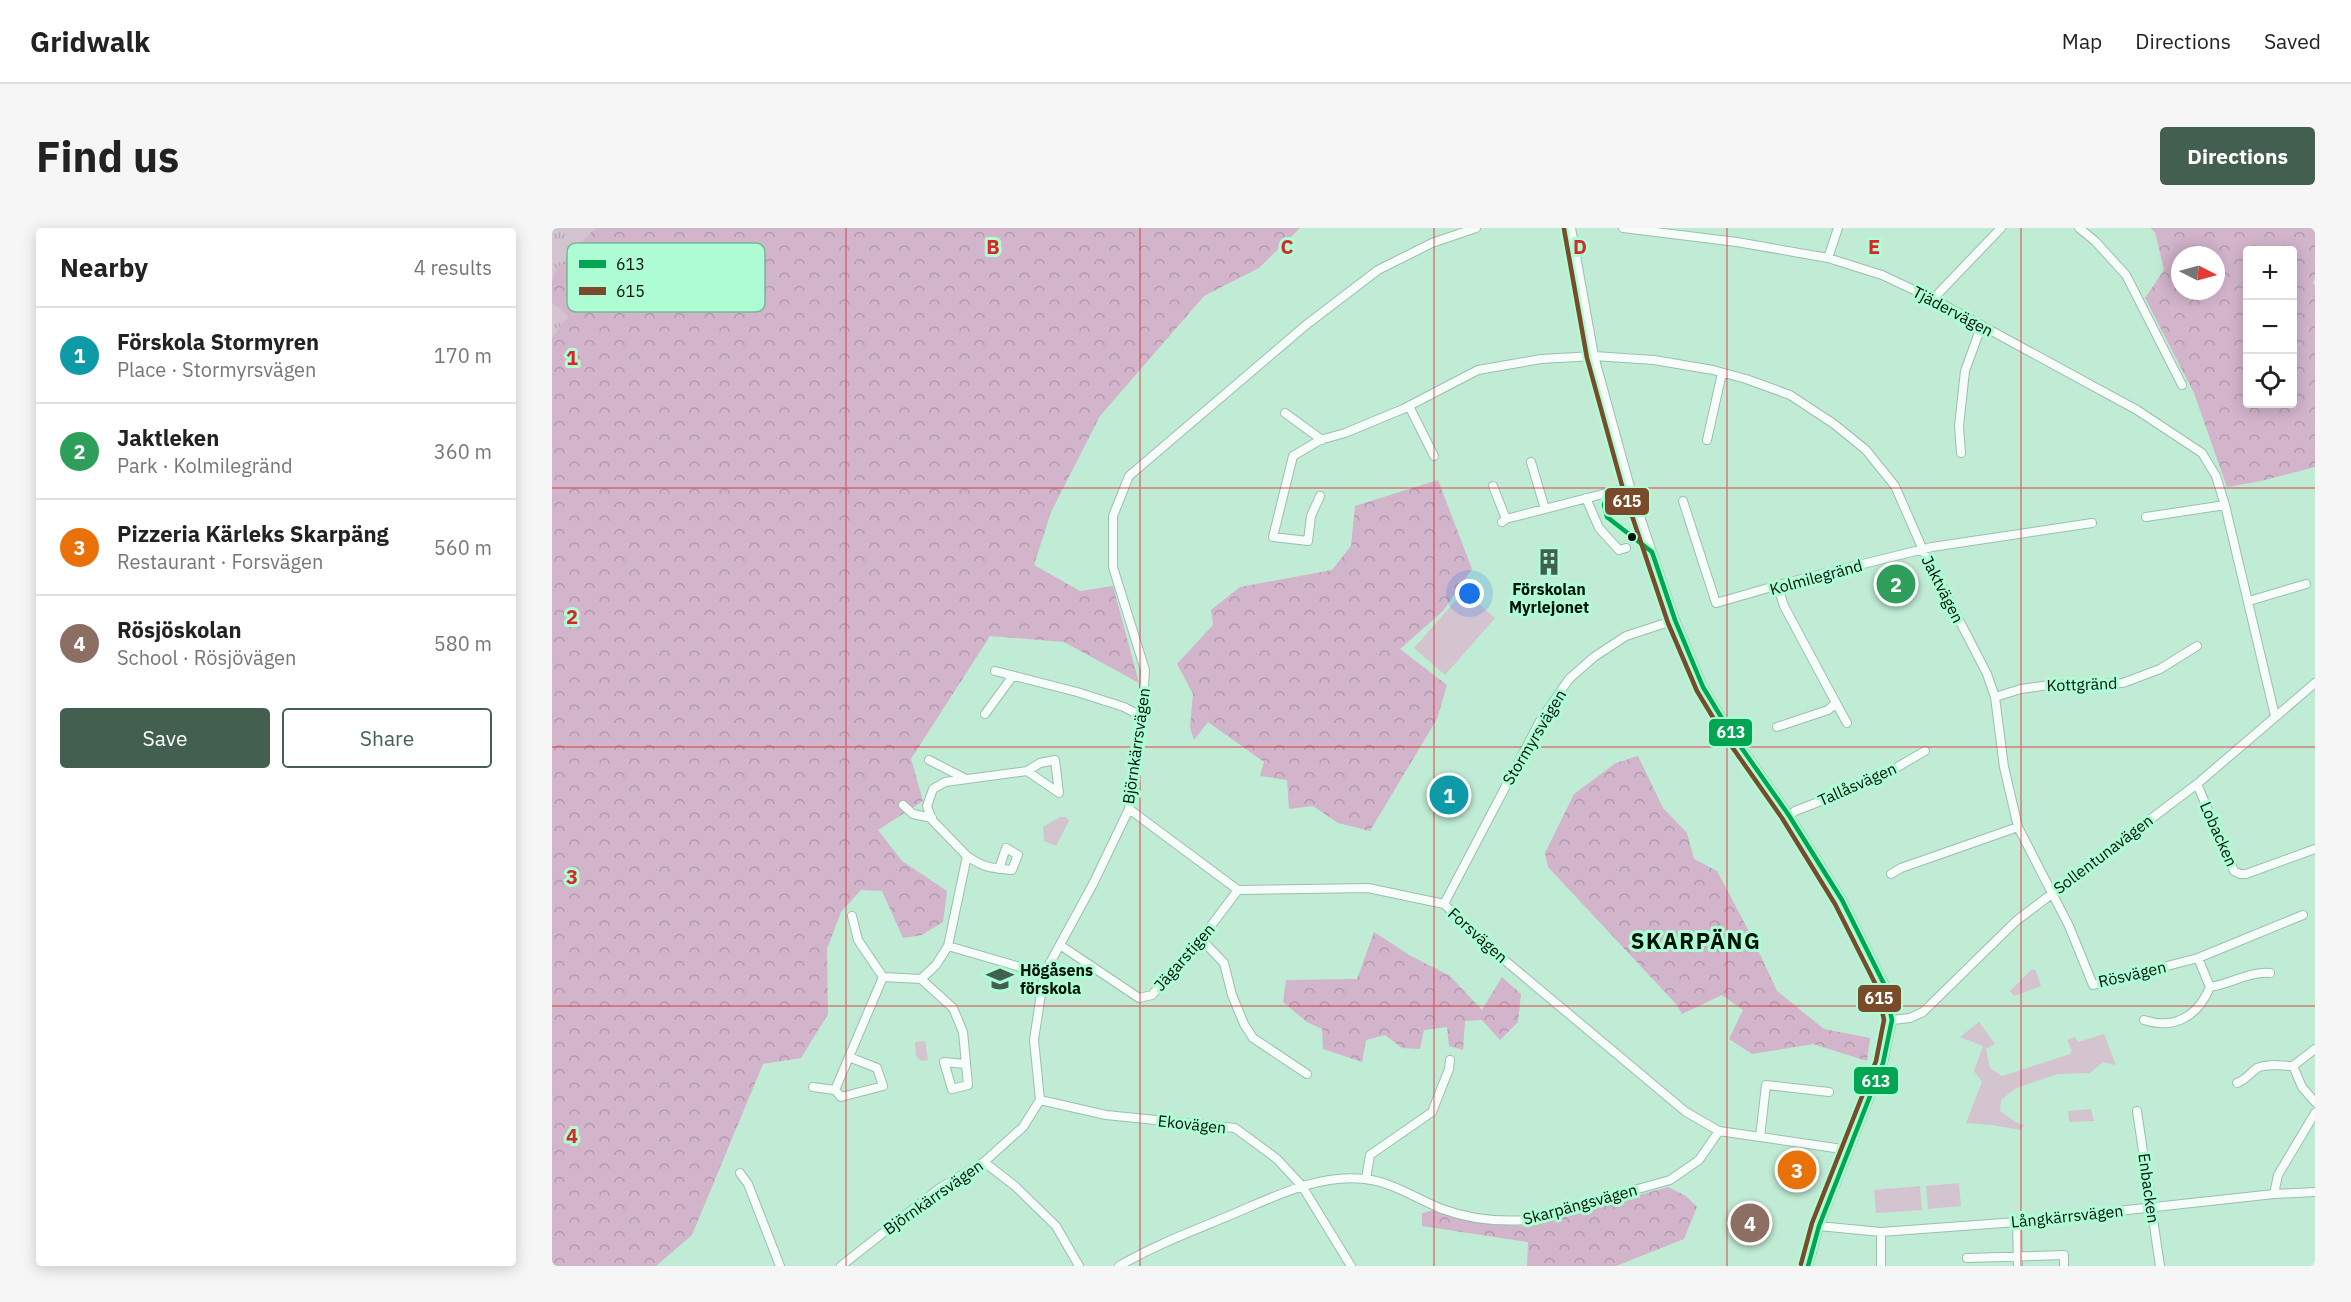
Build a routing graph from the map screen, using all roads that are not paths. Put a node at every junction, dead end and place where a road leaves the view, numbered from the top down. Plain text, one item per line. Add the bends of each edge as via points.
1 (1476, 228) edge
2 (1571, 228) edge
3 (1623, 228) edge
4 (1838, 228) edge
5 (2001, 228) edge
6 (2079, 228) edge
7 (1828, 258) junction
8 (1933, 299) junction
9 (1981, 327) junction
10 (1594, 356) junction
11 (1722, 373) junction
12 (2182, 386) dead end
13 (1409, 406) junction
14 (1285, 413) dead end
15 (1322, 440) junction
16 (1707, 440) dead end
17 (1961, 453) dead end
18 (1434, 456) dead end
19 (1531, 462) dead end
20 (1493, 486) dead end
21 (1630, 487) junction
22 (1320, 496) dead end
23 (1586, 498) junction
24 (1683, 501) dead end
25 (2225, 505) junction
26 (1545, 509) junction
27 (2146, 517) dead end
28 (2092, 523) dead end
29 (1626, 548) dead end
30 (1923, 550) junction
31 (2306, 584) dead end
32 (1778, 587) junction
33 (2249, 601) junction
34 (1675, 620) junction
35 (2197, 646) dead end
36 (995, 671) dead end
37 (1012, 677) junction
38 (2315, 683) edge
39 (1995, 697) junction
40 (1836, 703) junction
41 (985, 714) dead end
42 (2275, 716) junction
43 (1142, 722) junction
44 (1847, 723) dead end
45 (1777, 727) dead end
46 (1925, 751) dead end
47 (929, 760) dead end
48 (1028, 771) dead end
49 (964, 778) junction
50 (2197, 784) junction
51 (903, 806) dead end
52 (1129, 809) junction
53 (1789, 816) junction
54 (932, 818) junction
55 (2019, 827) junction
56 (2315, 849) edge
57 (967, 856) junction
58 (999, 869) dead end
59 (1891, 874) dead end
60 (1238, 890) junction
61 (2052, 892) junction
62 (1444, 904) junction
63 (2303, 915) dead end
64 (852, 916) dead end
65 (1201, 939) junction
66 (1060, 945) junction
67 (948, 946) junction
68 (2198, 958) junction
69 (2270, 973) dead end
70 (1044, 974) junction
71 (883, 977) junction
72 (921, 979) junction
73 (2210, 987) junction
74 (1892, 1020) junction
75 (2144, 1020) dead end
76 (2315, 1049) edge
77 (849, 1057) junction
78 (1450, 1060) dead end
79 (965, 1064) dead end
80 (2293, 1066) junction
81 (1307, 1074) dead end
82 (2237, 1083) dead end
83 (813, 1087) dead end
84 (835, 1090) junction
85 (1829, 1092) dead end
86 (1040, 1100) junction
87 (2315, 1102) edge
88 (2137, 1111) dead end
89 (2315, 1113) edge
90 (1719, 1131) junction
91 (1760, 1137) junction
92 (1849, 1150) junction
93 (984, 1162) junction
94 (740, 1173) dead end
95 (1366, 1179) junction
96 (1302, 1186) junction
97 (2315, 1192) edge
98 (2274, 1194) junction
99 (2151, 1208) junction
100 (2017, 1222) junction
101 (1819, 1226) junction
102 (1881, 1232) junction
103 (2018, 1256) junction
104 (1967, 1258) dead end
105 (780, 1266) edge
106 (841, 1266) edge
107 (1079, 1266) edge
108 (1119, 1266) edge
109 (1351, 1266) edge
110 (1808, 1266) edge
111 (1881, 1266) edge
112 (2018, 1266) edge
113 (2064, 1266) edge
114 (2160, 1266) edge

1 - 43 street, Björnkärrsvägen via 1432,243 1378,270 1306,325 1129,476 1113,516 1113,567 1145,670
2 - 10 street
3 - 7 street, Tjädervägen
4 - 7 street
5 - 8 street
6 - 12 street via 2126,275
7 - 8 street, Tjädervägen via 1882,275
8 - 9 street, Tjädervägen
9 - 17 street via 1965,372 1959,426
9 - 25 street, Tjädervägen via 2137,410 2202,453 2216,476
10 - 11 street, Jaktvägen via 1654,360
10 - 13 street, Jaktvägen via 1541,359 1478,370
10 - 21 street
11 - 16 street
11 - 30 street, Jaktvägen via 1790,395 1866,450 1895,486
13 - 15 street, Jaktvägen
13 - 18 street
14 - 15 street
15 - 22 street, Jaktvägen via 1293,456 1273,537 1308,541 1311,516
19 - 26 street
20 - 26 street via 1504,521
21 - 23 street
21 - 34 street
23 - 26 street
23 - 29 street via 1599,528 1619,550
24 - 32 street, Kolmilegränd via 1716,603
25 - 27 street
25 - 33 street, Tjädervägen
28 - 30 street, Kolmilegränd
30 - 32 street, Kolmilegränd
30 - 39 street, Jaktvägen
31 - 33 street
32 - 40 street via 1784,606
33 - 42 street, Tjädervägen
34 - 53 street via 1703,687
34 - 62 street, Stormyrsvägen via 1626,636 1569,679 1540,721
35 - 39 street, Kottgränd via 2160,669 2123,683 2049,685
36 - 37 street
37 - 41 street
37 - 43 street via 1124,707
38 - 42 street, Sollentunavägen
39 - 55 street, Jaktvägen via 2004,767
40 - 44 street
40 - 45 street via 1828,710
42 - 50 street, Sollentunavägen
43 - 52 street, Björnkärrsvägen
46 - 53 street, Tallåsvägen via 1875,780
47 - 49 street
48 - 49 street
49 - 54 street via 933,789 927,806
50 - 56 street, Lobacken via 2234,871 2246,874
50 - 61 street, Sollentunavägen
51 - 54 street via 913,814
52 - 60 street
52 - 66 street, Björnkärrsvägen
53 - 74 street via 1842,900 1870,954 1884,984
54 - 57 street
55 - 59 street
55 - 61 street, Jaktvägen
57 - 58 street via 983,868
57 - 67 street
60 - 62 street, Forsvägen via 1368,888
60 - 65 street, Jägarstigen
61 - 68 street, Rösvägen via 2093,986
61 - 74 street, Sollentunavägen via 2016,921 1923,1012
62 - 90 street, Forsvägen via 1484,943 1686,1112
63 - 68 street, Rösvägen
64 - 71 street via 858,940
65 - 66 street, Jägarstigen via 1152,995 1138,998
65 - 81 street via 1224,963 1232,995 1253,1038
66 - 70 street, Björnkärrsvägen
67 - 70 street
67 - 72 street
68 - 73 street
69 - 73 street via 2257,972
70 - 86 street, Björnkärrsvägen via 1034,1040
71 - 72 street
71 - 77 street
72 - 79 street via 953,1008 963,1032
73 - 75 street via 2204,1002 2191,1016 2162,1024
74 - 92 street via 1883,1063
76 - 80 street
77 - 84 street
77 - 84 street via 877,1068 883,1086 840,1097
78 - 95 street via 1432,1112 1370,1155
80 - 82 street via 2267,1065
80 - 87 street via 2302,1087
83 - 84 street
85 - 91 street via 1766,1085
86 - 93 street, Björnkärrsvägen via 1023,1127
86 - 96 street, Ekovägen via 1106,1115 1235,1128 1277,1159
88 - 99 street, Enbacken
89 - 98 street via 2278,1175
90 - 91 street, Forsvägen
90 - 95 street, Skarpängsvägen via 1699,1160 1670,1180 1527,1220 1470,1217
91 - 92 street, Forsvägen
92 - 101 street
93 - 106 street, Björnkärrsvägen via 940,1188
93 - 107 street via 1056,1226
94 - 105 street via 748,1184
95 - 96 street, Skarpängsvägen via 1333,1179
96 - 108 street, Skarpängsvägen via 1149,1248
96 - 109 street, Ekovägen
97 - 98 street, Långkärrsvägen
98 - 99 street, Långkärrsvägen
99 - 100 street, Långkärrsvägen
99 - 114 street, Enbacken
100 - 102 street, Långkärrsvägen
100 - 103 street
101 - 102 street, Långkärrsvägen
101 - 110 street
102 - 111 street
103 - 104 street
103 - 112 street
103 - 113 street via 2064,1255

